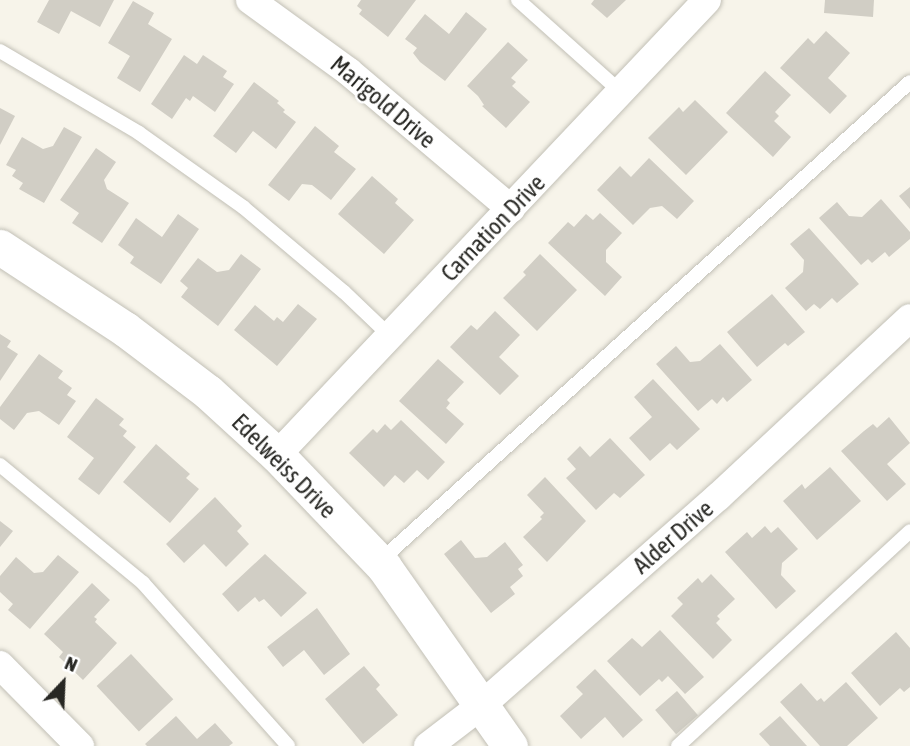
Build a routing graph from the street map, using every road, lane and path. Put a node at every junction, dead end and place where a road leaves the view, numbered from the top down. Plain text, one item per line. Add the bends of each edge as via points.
1 (250, 0) edge
2 (518, 0) edge
3 (707, 0) edge
4 (0, 51) edge
5 (910, 82) edge
6 (622, 93) junction
7 (511, 209) junction
8 (0, 247) edge
9 (910, 318) edge
10 (390, 336) junction
11 (277, 455) junction
12 (0, 465) edge
13 (910, 531) edge
14 (379, 562) junction
15 (0, 665) edge
16 (483, 704) junction
17 (80, 746) edge
18 (288, 746) edge
19 (428, 746) edge
20 (510, 746) edge
21 (678, 746) edge

1 - 7 street, Marigold Drive via 349,72
2 - 6 lane
3 - 6 street, Carnation Drive
4 - 10 lane via 139,133 243,207
5 - 14 lane
6 - 7 street, Carnation Drive
7 - 10 street, Carnation Drive
8 - 11 street, Edelweiss Drive via 124,328 208,392
9 - 16 street, Alder Drive via 718,498
10 - 11 street, Carnation Drive
11 - 14 street, Edelweiss Drive
12 - 18 lane via 143,583
13 - 21 lane
14 - 16 street, Edelweiss Drive
15 - 17 street
16 - 19 street, Alder Drive
16 - 20 street, Edelweiss Drive

